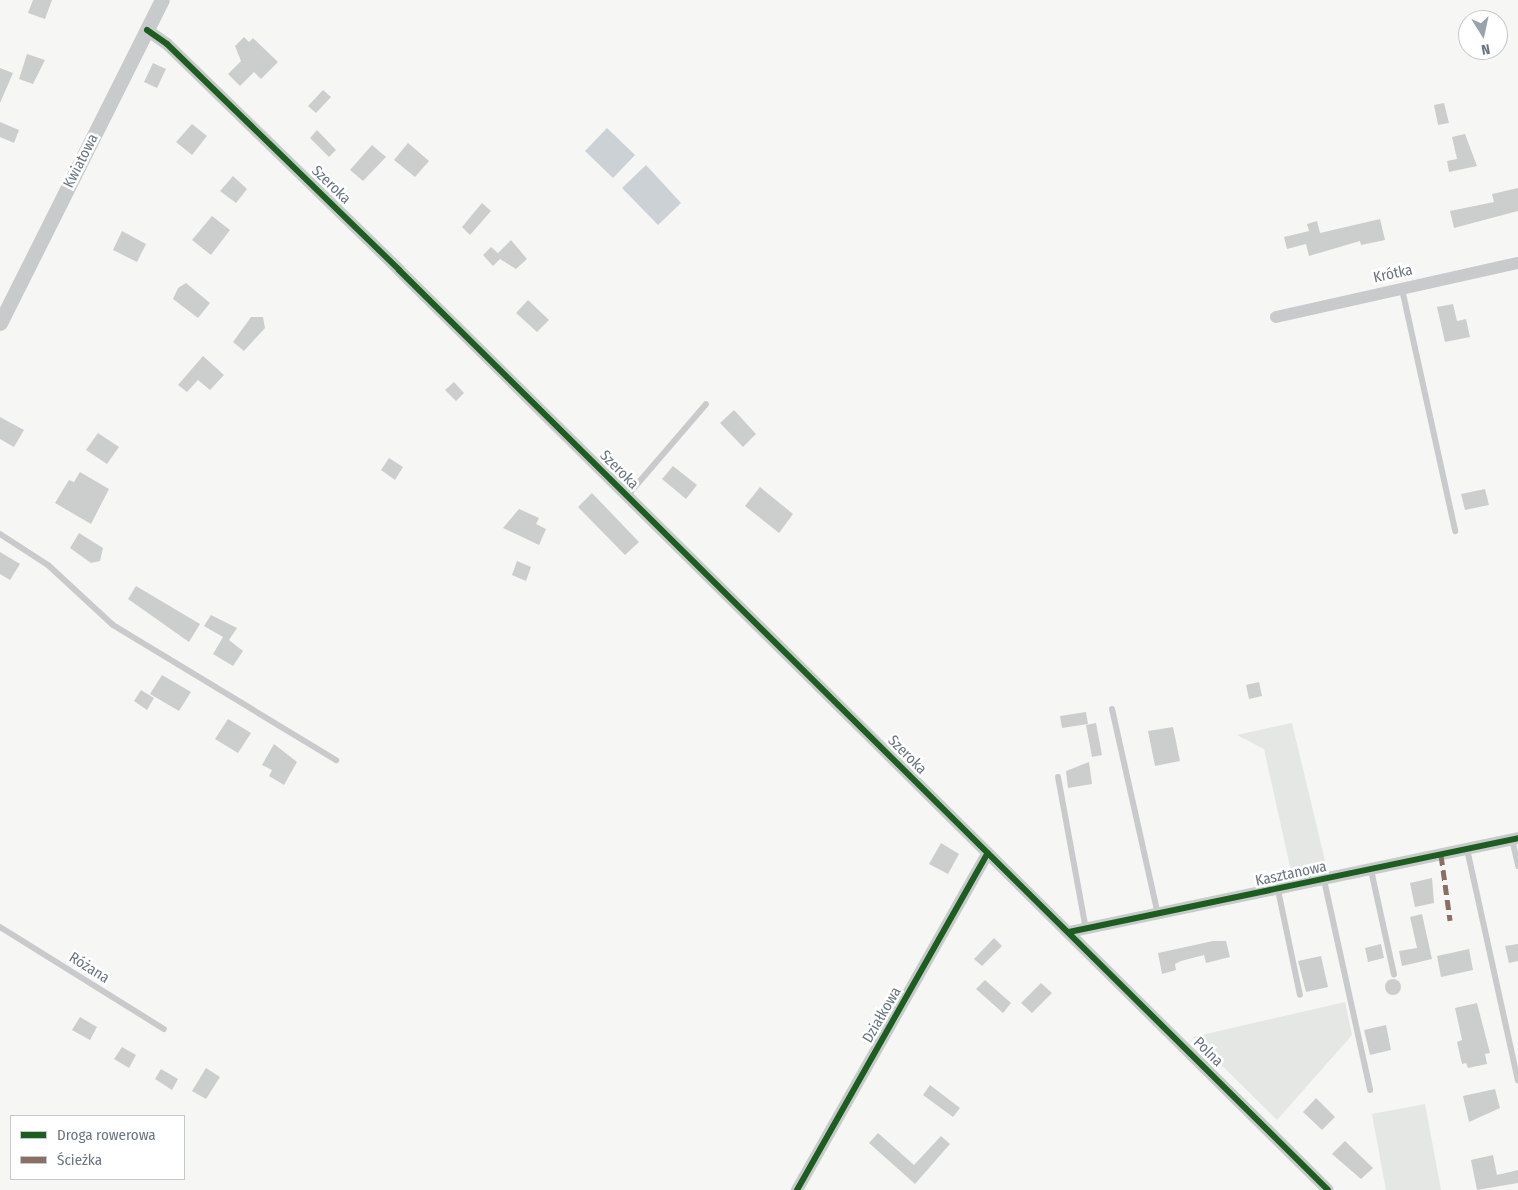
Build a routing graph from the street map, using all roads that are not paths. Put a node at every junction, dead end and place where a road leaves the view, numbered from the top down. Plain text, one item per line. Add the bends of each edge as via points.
1 (162, 0) edge
2 (146, 30) junction
3 (1518, 263) edge
4 (1402, 289) junction
5 (1276, 317) dead end
6 (0, 323) edge
7 (706, 404) dead end
8 (627, 496) junction
9 (1455, 531) dead end
10 (0, 534) edge
11 (1112, 709) dead end
12 (336, 760) dead end
13 (1058, 777) dead end
14 (1515, 838) edge
15 (1468, 849) junction
16 (988, 853) junction
17 (1518, 866) edge
18 (1371, 870) junction
19 (1324, 880) junction
20 (1278, 890) junction
21 (1158, 916) junction
22 (0, 927) edge
23 (1069, 932) junction
24 (1086, 932) junction
25 (1394, 975) dead end
26 (1300, 995) dead end
27 (164, 1029) dead end
28 (1518, 1080) edge
29 (1370, 1090) dead end
30 (797, 1190) edge
31 (1328, 1190) edge

1 - 2 street, Kwiatowa
2 - 6 street, Kwiatowa
2 - 8 street, Szeroka via 167,44
3 - 4 street, Krótka
4 - 5 street, Krótka
4 - 9 lane
7 - 8 lane
8 - 16 street, Szeroka
10 - 12 lane via 48,564 113,625
11 - 21 lane
13 - 24 lane
14 - 15 street, Kasztanowa
14 - 17 lane
15 - 18 street, Kasztanowa
15 - 28 lane
16 - 23 street, Szeroka
16 - 30 street, Działkowa
18 - 19 street, Kasztanowa
18 - 25 lane
19 - 20 street, Kasztanowa
19 - 29 lane
20 - 21 street, Kasztanowa
20 - 26 lane
21 - 24 street, Kasztanowa
22 - 27 lane, Różana
23 - 24 street, Kasztanowa
23 - 31 street, Polna

